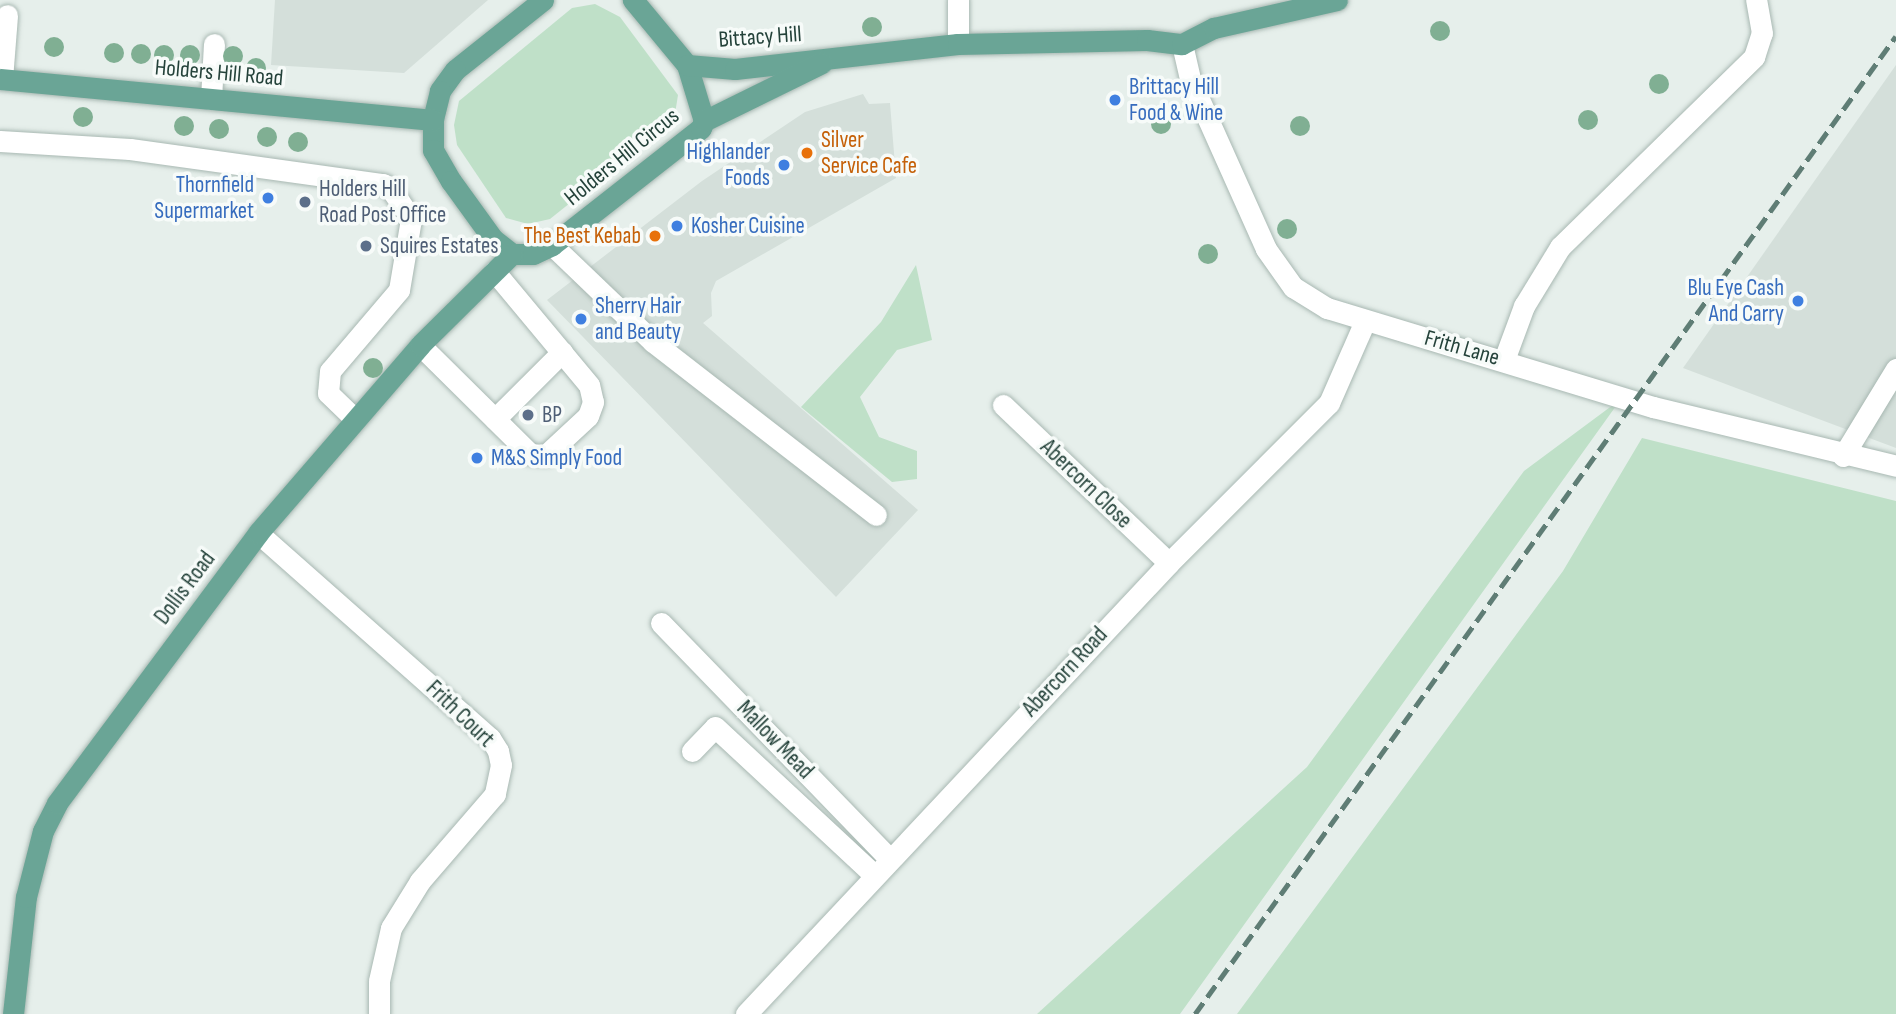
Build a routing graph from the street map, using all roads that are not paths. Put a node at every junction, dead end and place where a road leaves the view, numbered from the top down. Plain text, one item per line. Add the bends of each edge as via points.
1 (543, 0) edge
2 (633, 0) edge
3 (958, 0) edge
4 (1336, 0) edge
5 (1756, 0) edge
6 (1306, 5) edge
7 (7, 15) dead end
8 (214, 44) dead end
9 (958, 44) junction
10 (1182, 44) junction
11 (837, 56) junction
12 (687, 65) junction
13 (1, 79) edge
14 (211, 99) junction
15 (433, 120) junction
16 (704, 121) junction
17 (0, 141) edge
18 (552, 245) junction
19 (512, 254) junction
20 (494, 271) junction
21 (1365, 321) junction
22 (420, 345) junction
23 (562, 352) junction
24 (1504, 360) junction
25 (1896, 369) edge
26 (1003, 405) dead end
27 (354, 418) junction
28 (495, 419) junction
29 (1843, 456) junction
30 (1896, 466) edge
31 (876, 515) dead end
32 (258, 533) junction
33 (1169, 563) junction
34 (661, 623) dead end
35 (692, 751) dead end
36 (890, 858) junction
37 (874, 875) junction
38 (13, 1014) edge
39 (379, 1014) edge
40 (746, 1014) edge

1 - 15 main road via 455,70 440,91
2 - 12 main road, Holders Hill Circus
3 - 9 street
4 - 6 main road
5 - 24 street via 1762,33 1754,57 1560,247 1524,306
6 - 10 main road via 1214,29
7 - 13 street
8 - 14 street
9 - 10 main road, Bittacy Hill via 1147,40
9 - 11 main road, Bittacy Hill
10 - 21 street, Frith Lane via 1190,79 1266,248 1293,287 1327,308
11 - 12 main road, Bittacy Hill via 735,69
11 - 16 main road, Bittacy Hill
12 - 16 main road, Holders Hill Circus
13 - 14 main road, Holders Hill Road
14 - 15 main road, Holders Hill Road
15 - 19 main road via 433,150 451,181 494,239
16 - 18 main road, Holders Hill Circus via 679,149
17 - 27 street via 130,149 383,184 391,189 411,219 399,290 330,371 328,393
18 - 19 main road, Holders Hill Circus via 533,254
18 - 31 street via 653,342
19 - 20 main road, Dollis Road
20 - 22 main road, Dollis Road
20 - 23 street
21 - 24 street, Frith Lane
21 - 33 street, Abercorn Road via 1329,403
22 - 27 main road, Dollis Road
22 - 28 street
23 - 28 street
23 - 28 street via 589,385 593,402 588,416 546,456 530,454
24 - 29 street, Frith Lane via 1639,403
25 - 29 street
26 - 33 street, Abercorn Close
27 - 32 main road, Dollis Road
29 - 30 street, Frith Lane
32 - 38 main road, Dollis Road via 57,803 43,831 26,897
32 - 39 street, Frith Court via 490,738 498,751 501,765 495,794 420,881 391,928 379,981
33 - 36 street, Abercorn Road
34 - 36 street, Mallow Mead
35 - 37 street via 715,727
36 - 37 street, Abercorn Road
37 - 40 street, Abercorn Road

